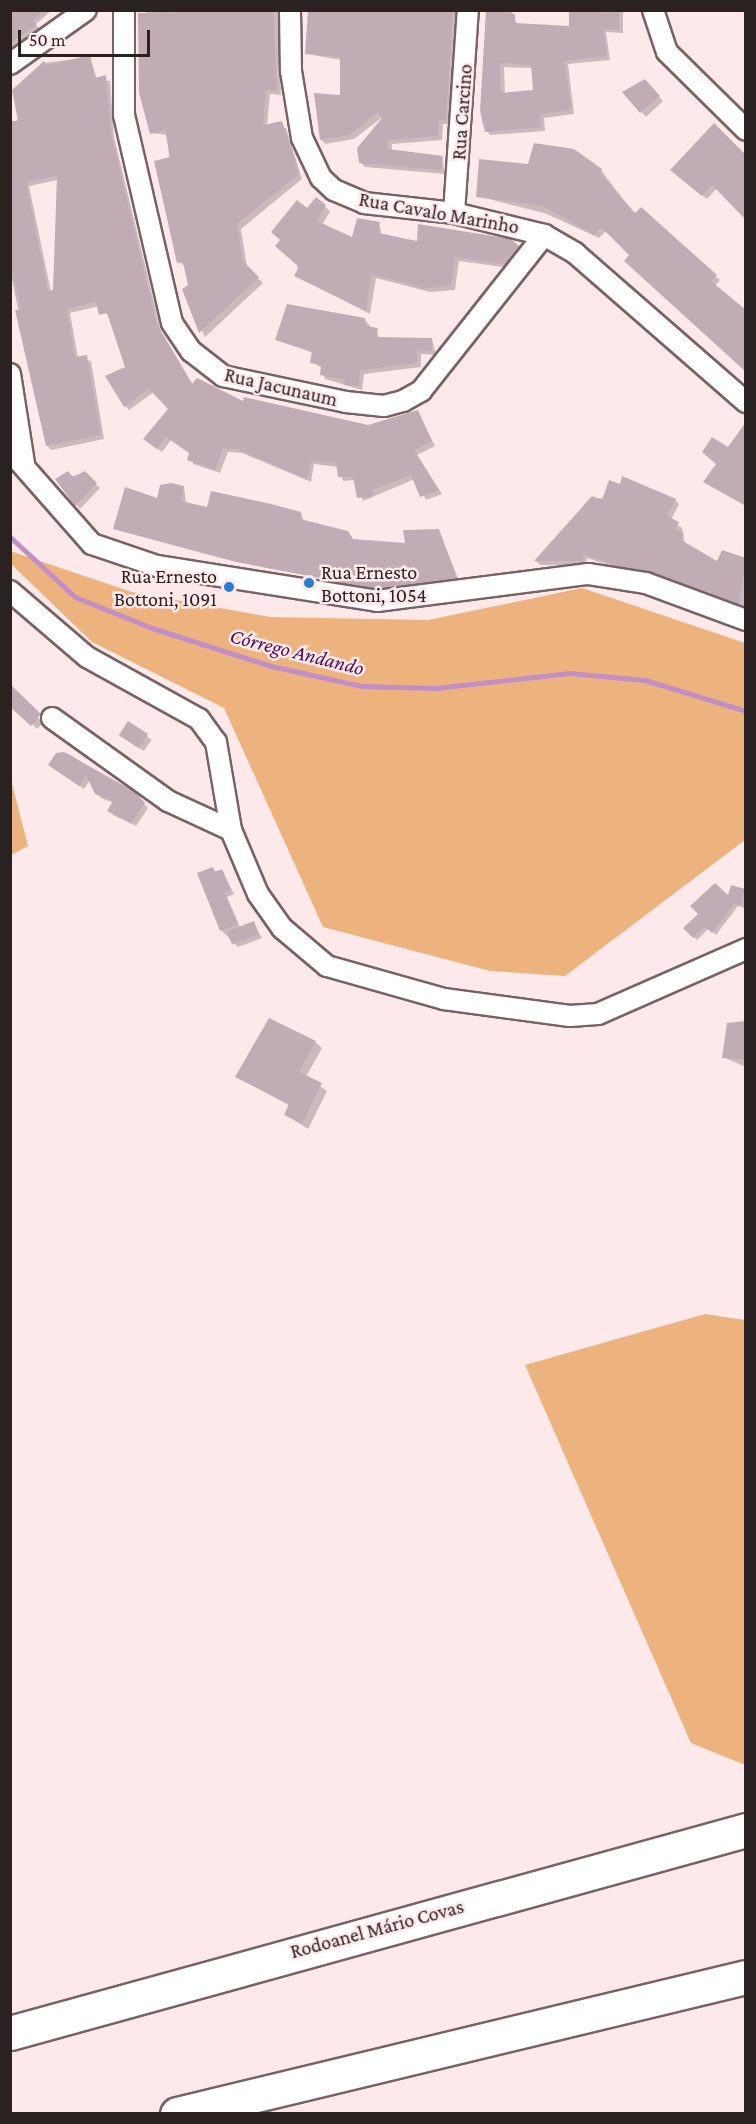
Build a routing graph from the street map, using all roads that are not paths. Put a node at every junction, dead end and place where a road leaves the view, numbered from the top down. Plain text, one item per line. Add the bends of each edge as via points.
1 (86, 10) edge
2 (124, 10) edge
3 (290, 10) edge
4 (468, 10) edge
5 (653, 10) edge
6 (10, 64) edge
7 (746, 130) edge
8 (454, 213) junction
9 (544, 235) junction
10 (10, 374) edge
11 (746, 402) edge
12 (17, 457) edge
13 (10, 591) edge
14 (746, 620) edge
15 (52, 718) dead end
16 (231, 830) junction
17 (746, 949) edge
18 (746, 1830) edge
19 (746, 1977) edge
20 (10, 2033) edge
21 (177, 2114) edge

1 - 6 street
2 - 9 street, Rua Jacunaum via 124,115 172,323 191,351 223,376 346,402 384,406 403,401 421,391
3 - 8 street, Rua Cavalo Marinho via 296,111 321,178 364,203
4 - 8 street, Rua Carcino
5 - 7 street via 661,40 679,68
8 - 9 street, Rua Cavalo Marinho
9 - 11 street, Rua Cavalo Marinho via 575,253
10 - 12 street
12 - 14 street via 48,500 92,544 117,557 377,602 588,574 646,583
13 - 16 street via 87,657 199,719 216,742
15 - 16 street via 168,801
16 - 17 street via 258,894 282,928 327,966 378,984 521,1011 598,1014
18 - 20 highway, Rodoanel Mário Covas
19 - 21 highway

